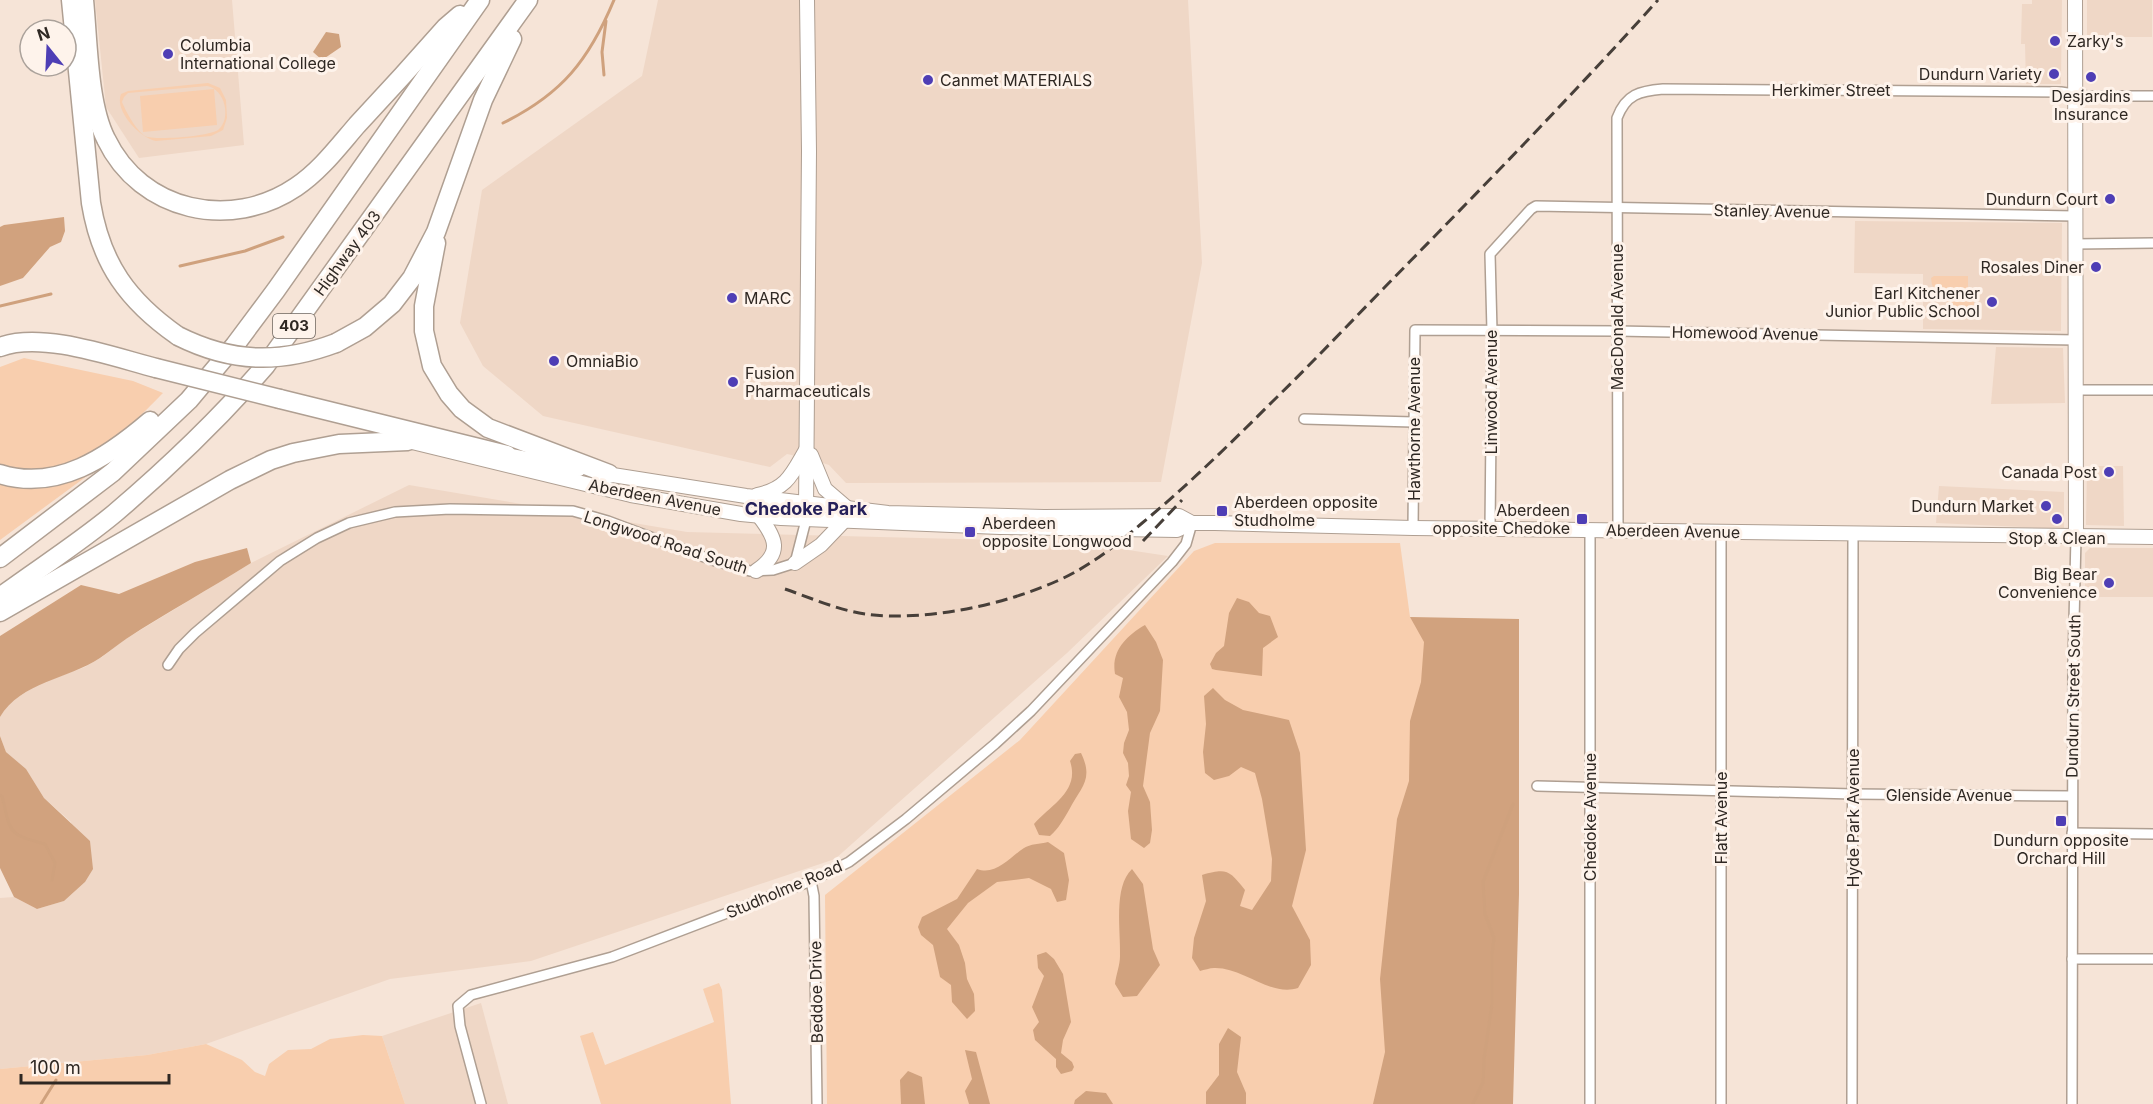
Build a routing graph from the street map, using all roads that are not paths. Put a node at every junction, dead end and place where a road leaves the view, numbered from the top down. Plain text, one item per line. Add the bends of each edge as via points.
1 (71, 0) edge
2 (84, 0) edge
3 (479, 0) edge
4 (530, 0) edge
5 (807, 0) edge
6 (2075, 0) edge
7 (2075, 94) junction
8 (2153, 96) edge
9 (1622, 105) joint
10 (1617, 208) junction
11 (2075, 216) junction
12 (436, 232) junction
13 (2153, 243) edge
14 (2075, 244) junction
15 (1490, 254) joint
16 (276, 290) junction
17 (1415, 330) joint
18 (1492, 331) junction
19 (1618, 331) junction
20 (2076, 340) junction
21 (0, 347) edge
22 (0, 357) edge
23 (155, 373) junction
24 (2076, 390) junction
25 (2153, 390) edge
26 (277, 404) junction
27 (1305, 419) dead end
28 (1413, 422) junction
29 (408, 441) junction
30 (808, 446) junction
31 (507, 454) joint
32 (0, 474) edge
33 (609, 474) junction
34 (746, 496) junction
35 (806, 503) junction
36 (846, 507) junction
37 (759, 516) junction
38 (806, 520) junction
39 (843, 522) junction
40 (1192, 523) junction
41 (1413, 528) junction
42 (1490, 529) junction
43 (1590, 530) junction
44 (1618, 530) junction
45 (1721, 532) junction
46 (1853, 533) junction
47 (2076, 537) junction
48 (2153, 537) edge
49 (0, 558) edge
50 (795, 563) junction
51 (756, 571) junction
52 (0, 597) edge
53 (0, 612) edge
54 (168, 665) dead end
55 (1537, 786) dead end
56 (1591, 788) junction
57 (1721, 791) junction
58 (1853, 794) junction
59 (2072, 796) junction
60 (2072, 833) junction
61 (2153, 834) edge
62 (811, 880) junction
63 (2072, 959) junction
64 (2153, 959) edge
65 (481, 1104) edge
66 (818, 1104) edge
67 (1590, 1104) edge
68 (1721, 1104) edge
69 (1852, 1104) edge
70 (2072, 1104) edge

1 - 12 highway, bridge via 96,229 111,267 131,295 178,336 210,350 248,358 289,356 336,343 365,327 392,304 412,278
2 - 3 highway via 98,118 117,158 130,174 165,198 203,210 222,211 261,205 313,174 446,27
3 - 16 highway, 403
4 - 12 highway via 483,100
4 - 52 highway, Highway 403 / 403 via 266,365 228,409 113,514
5 - 30 main road
6 - 7 main road, Dundurn Street South
7 - 8 street, Herkimer Street
7 - 9 street, Herkimer Street via 1663,89 1643,91
7 - 11 main road, Dundurn Street South
9 - 10 street, MacDonald Avenue via 1617,118
10 - 11 street, Stanley Avenue
10 - 15 street, Stanley Avenue via 1536,206
10 - 19 street, MacDonald Avenue
11 - 14 main road, Dundurn Street South
12 - 33 highway via 424,306 424,331 432,366 448,394 488,428
13 - 14 street
14 - 20 main road, Dundurn Street South
15 - 18 street, Linwood Avenue
16 - 32 highway via 156,417 111,452 62,476 38,480
16 - 49 highway, 403 via 236,345 164,425 113,472
17 - 18 street, Homewood Avenue
17 - 28 street, Hawthorne Avenue
18 - 19 street, Homewood Avenue
18 - 42 street, Linwood Avenue
19 - 20 street, Homewood Avenue
19 - 44 street, MacDonald Avenue
20 - 24 main road, Dundurn Street South
21 - 23 highway via 25,341 60,344
22 - 23 highway via 20,352 59,355
23 - 26 highway
24 - 25 street
24 - 47 main road, Dundurn Street South
26 - 29 highway
26 - 31 highway
27 - 28 street
28 - 41 street, Hawthorne Avenue
29 - 37 main road, Aberdeen Avenue via 631,495
29 - 53 highway via 315,447 262,464
30 - 34 main road via 787,481 760,495
30 - 35 main road
30 - 36 main road via 825,489
31 - 33 main road, Aberdeen Avenue
33 - 34 main road, Aberdeen Avenue
34 - 35 main road, Aberdeen Avenue
35 - 36 main road, Aberdeen Avenue
35 - 38 main road
36 - 40 main road, Aberdeen Avenue via 940,516 1179,516
37 - 38 main road, Aberdeen Avenue
37 - 51 main road via 772,532 774,545 767,563
38 - 39 main road, Aberdeen Avenue
38 - 50 street
39 - 40 main road, Aberdeen Avenue via 1177,530
39 - 50 main road via 821,545
40 - 41 main road, Aberdeen Avenue
40 - 62 street, Studholme Road via 1186,544 1172,562 1031,711 906,819 849,862
41 - 42 main road, Aberdeen Avenue
42 - 43 main road, Aberdeen Avenue
43 - 44 main road, Aberdeen Avenue
43 - 56 street, Chedoke Avenue
44 - 45 main road, Aberdeen Avenue
45 - 46 main road, Aberdeen Avenue
45 - 57 street, Flatt Avenue
46 - 47 main road, Aberdeen Avenue
46 - 58 street, Hyde Park Avenue
47 - 48 main road, Aberdeen Avenue
47 - 59 street, Dundurn Street South
50 - 51 street, Longwood Road South
51 - 54 street, Longwood Road South via 712,560 573,511 395,512 350,523 280,561 195,633
55 - 56 street, Glenside Avenue
56 - 57 street, Glenside Avenue
56 - 67 street, Chedoke Avenue
57 - 58 street, Glenside Avenue
57 - 68 street, Flatt Avenue
58 - 59 street, Glenside Avenue
58 - 69 street, Hyde Park Avenue
59 - 60 street, Dundurn Street South
60 - 61 street
60 - 63 street, Dundurn Street South
62 - 65 street, Studholme Road via 612,957 471,995 458,1006
62 - 66 street, Beddoe Drive
63 - 64 street
63 - 70 street, Dundurn Street South

